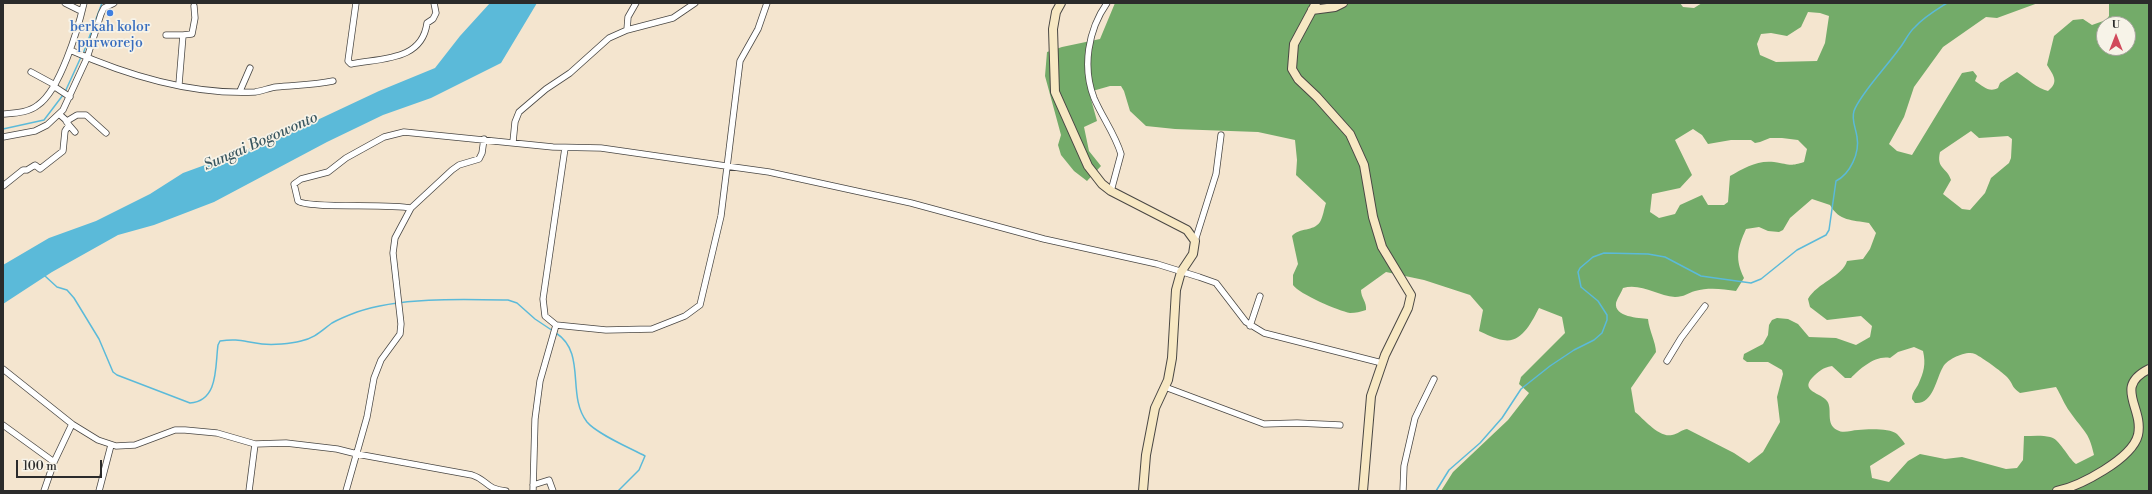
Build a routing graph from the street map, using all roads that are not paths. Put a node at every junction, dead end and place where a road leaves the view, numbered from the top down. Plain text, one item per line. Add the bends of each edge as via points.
1 (65, 3) edge
2 (114, 3) edge
3 (356, 3) edge
4 (434, 3) edge
5 (636, 3) edge
6 (695, 3) edge
7 (767, 3) edge
8 (1061, 3) edge
9 (1107, 3) edge
10 (1343, 3) edge
11 (83, 6) edge
12 (194, 6) dead end
13 (1314, 7) edge
14 (627, 30) junction
15 (166, 35) dead end
16 (183, 35) junction
17 (70, 50) junction
18 (86, 58) junction
19 (250, 68) dead end
20 (31, 72) dead end
21 (333, 81) dead end
22 (179, 84) junction
23 (56, 88) junction
24 (240, 91) junction
25 (69, 96) junction
26 (3, 114) edge
27 (59, 114) junction
28 (68, 123) junction
29 (75, 132) dead end
30 (106, 133) dead end
31 (1221, 135) dead end
32 (3, 137) edge
33 (484, 139) junction
34 (513, 142) junction
35 (565, 148) junction
36 (726, 166) junction
37 (3, 186) edge
38 (1112, 190) junction
39 (411, 208) junction
40 (1195, 238) junction
41 (1181, 272) junction
42 (1260, 296) dead end
43 (1705, 306) dead end
44 (1250, 326) junction
45 (555, 327) junction
46 (1667, 361) dead end
47 (1382, 363) junction
48 (3, 369) edge
49 (2149, 369) edge
50 (1434, 379) dead end
51 (1165, 387) junction
52 (72, 424) junction
53 (3, 425) edge
54 (1340, 425) dead end
55 (255, 444) junction
56 (111, 445) junction
57 (357, 454) junction
58 (54, 462) junction
59 (533, 488) edge
60 (44, 491) edge
61 (99, 491) edge
62 (249, 491) edge
63 (346, 491) edge
64 (506, 491) edge
65 (553, 491) edge
66 (1144, 491) edge
67 (1363, 491) edge
68 (1403, 491) edge
69 (2057, 491) edge

1 - 11 street via 79,10
2 - 18 street via 104,8
3 - 4 street via 348,51 348,61 351,64 410,52 419,45 425,35 427,23 434,19
5 - 14 street via 628,17
6 - 14 street via 673,18
7 - 36 street via 758,29 742,53
8 - 38 street via 1056,12 1053,29 1055,92 1091,172
9 - 38 street via 1090,40 1088,57 1094,96 1122,154
10 - 13 street via 1335,7
11 - 17 street
12 - 16 street via 192,34
13 - 47 street via 1294,44 1292,69 1298,79 1350,134 1364,165 1382,247 1411,295 1408,308
14 - 34 street via 609,38 570,73 519,112
15 - 16 street
16 - 22 street
17 - 18 street
17 - 23 street
18 - 22 street via 131,74
18 - 25 street
19 - 24 street
20 - 23 street
21 - 24 street via 315,85 277,87 257,92
22 - 24 street via 211,90
23 - 25 street
23 - 26 street via 34,108
25 - 27 street
27 - 28 street
27 - 32 street via 47,125 35,131
28 - 29 street
28 - 30 street via 77,116 86,115
28 - 37 street via 63,151 40,169 35,165 24,170
31 - 40 street via 1216,174
33 - 34 street
33 - 39 street via 479,159 456,166
33 - 39 street via 416,133 392,134 359,150 328,172 301,179 294,184 298,201 302,204 379,204
34 - 35 street
35 - 36 street via 601,148
35 - 45 street via 542,306 545,316
36 - 41 street via 768,172 911,203
36 - 45 street via 716,243 702,298 694,312 652,329
38 - 40 street via 1187,230
39 - 57 street via 394,238 393,247 400,334 376,370
40 - 41 street via 1193,254
41 - 44 street via 1216,284
41 - 51 street via 1174,311 1172,358
42 - 44 street
43 - 46 street via 1680,338
44 - 47 street via 1264,333
45 - 59 street via 540,381 535,419
47 - 67 street via 1369,407
48 - 52 street
49 - 69 street via 2132,382 2131,396 2139,428 2133,445 2102,471
50 - 68 street via 1415,418 1404,466
51 - 54 street via 1264,424
51 - 66 street via 1155,408 1146,455
52 - 56 street
52 - 58 street
53 - 58 street
55 - 56 street via 217,433 179,430 135,445
55 - 57 street via 304,445
55 - 62 street
56 - 61 street
57 - 63 street
57 - 64 street via 472,475 494,490
58 - 60 street
59 - 65 street via 549,480

